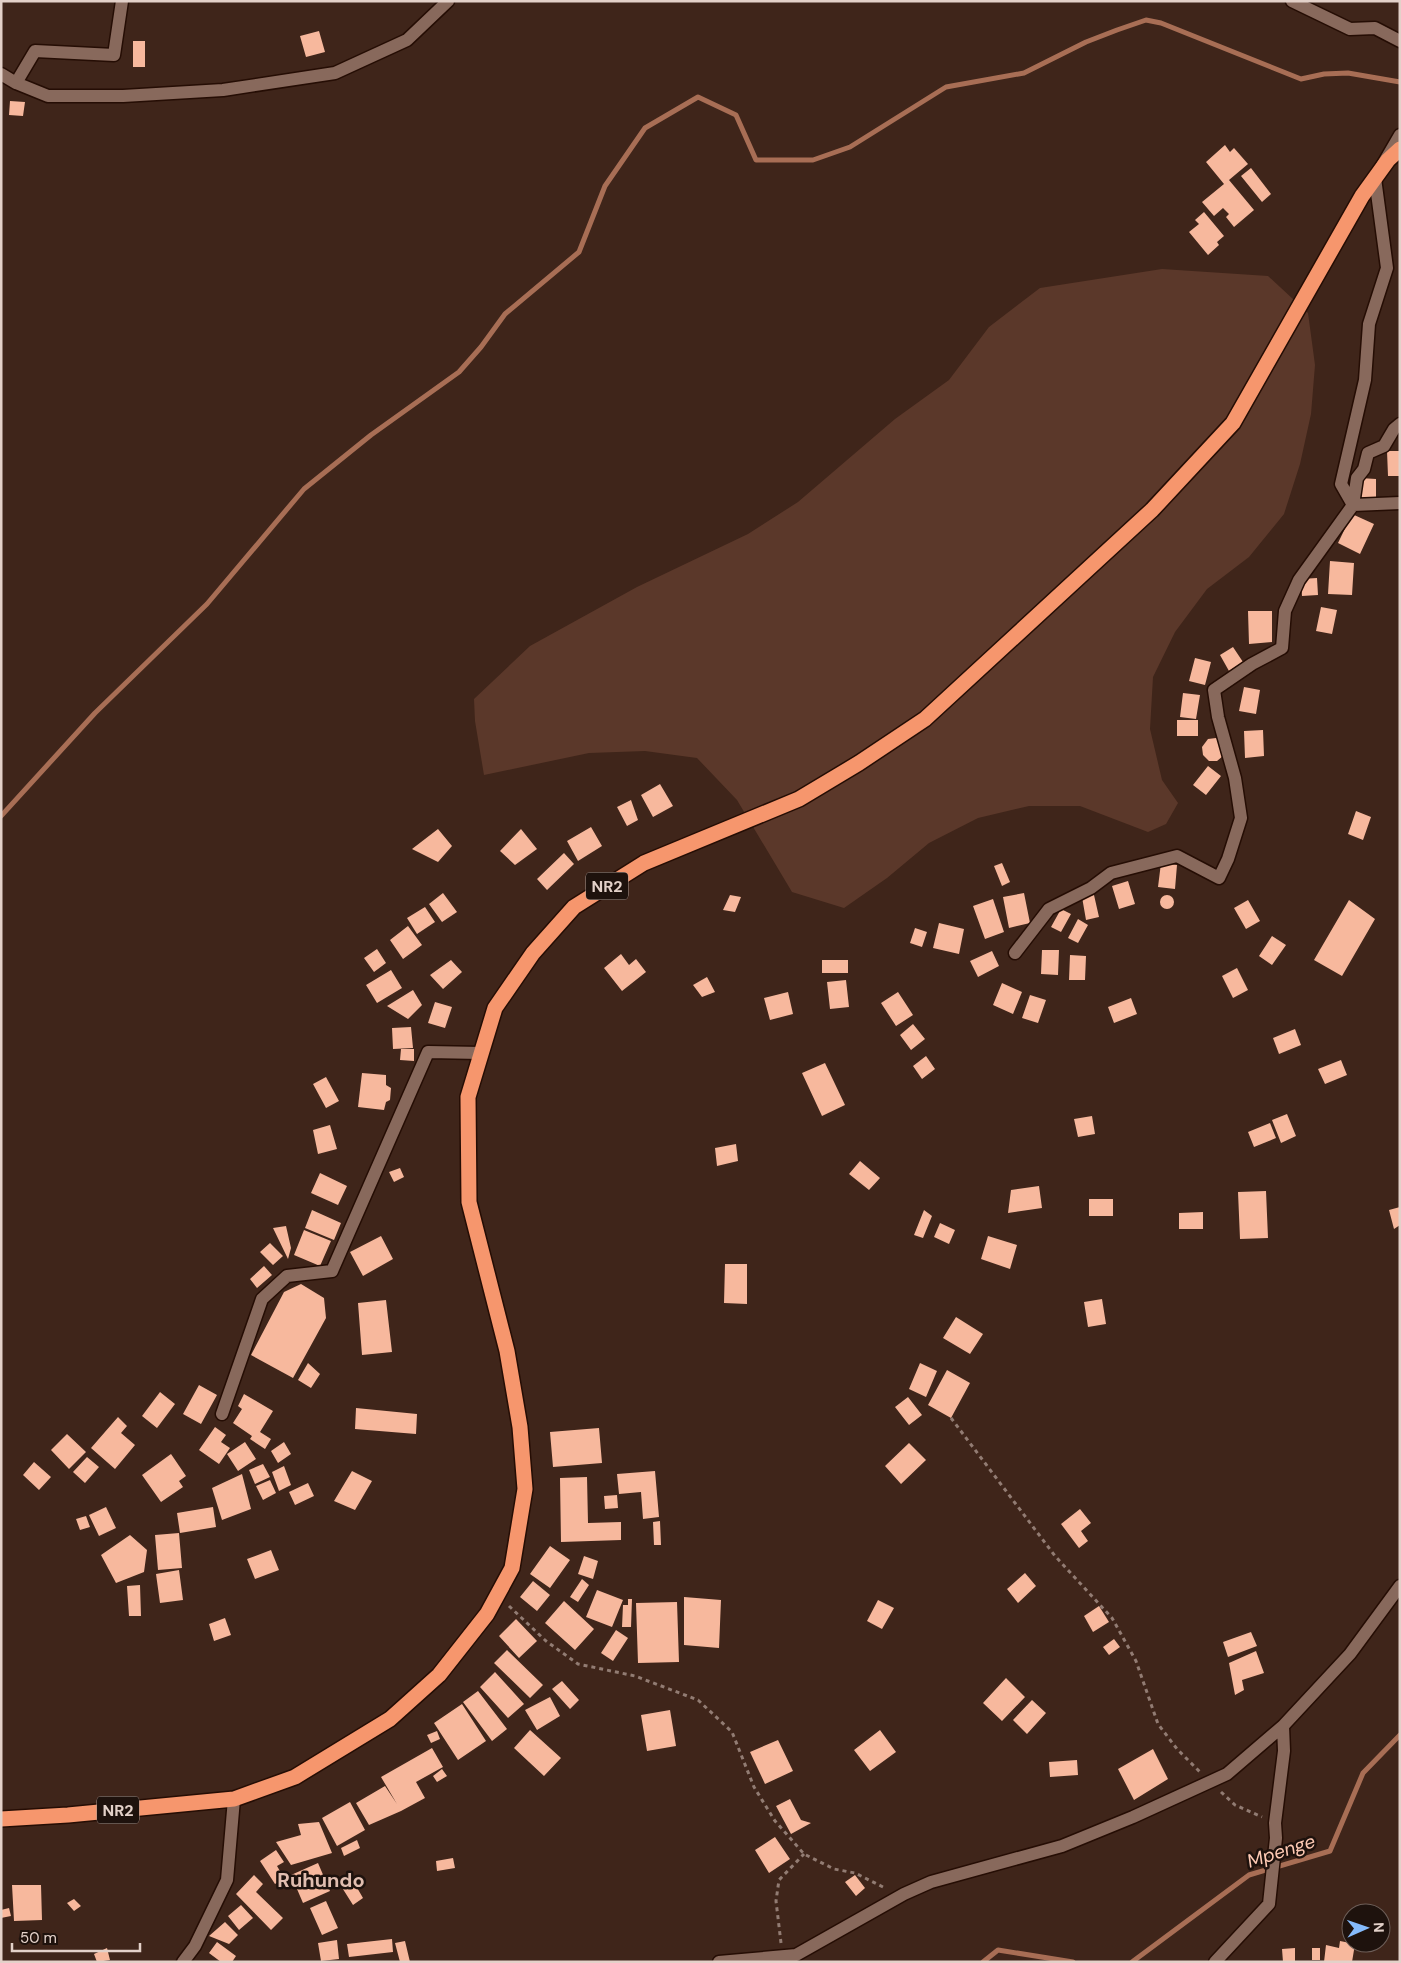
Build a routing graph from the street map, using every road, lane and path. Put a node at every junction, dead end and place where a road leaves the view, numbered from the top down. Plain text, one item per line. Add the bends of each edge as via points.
1 (122, 1) edge
2 (448, 1) edge
3 (1292, 1) edge
4 (1400, 41) edge
5 (1, 74) edge
6 (16, 83) junction
7 (1400, 135) edge
8 (1400, 149) edge
9 (1375, 178) junction
10 (1400, 424) edge
11 (1400, 503) edge
12 (1353, 505) junction
13 (1015, 952) dead end
14 (481, 1053) junction
15 (222, 1414) dead end
16 (951, 1418) dead end
17 (1400, 1586) edge
18 (497, 1595) junction
19 (1282, 1726) junction
20 (1210, 1782) junction
21 (234, 1799) junction
22 (1, 1819) edge
23 (1275, 1823) junction
24 (804, 1854) junction
25 (904, 1894) junction
26 (782, 1956) junction
27 (183, 1962) edge
28 (719, 1962) edge
29 (1214, 1962) edge

1 - 6 street via 114,55 35,51
2 - 6 street via 407,40 335,73 224,90 123,96 48,96
3 - 4 street via 1350,28 1375,28
5 - 6 street
7 - 9 street
8 - 9 highway, NR2
9 - 12 street via 1387,268 1369,324 1365,380 1341,484
9 - 14 highway, NR2 via 1233,423 1152,510 926,719 799,798 644,863 574,907 533,953 495,1008
10 - 12 street via 1384,446 1368,453 1364,469 1357,478
11 - 12 street
12 - 13 street via 1298,580 1285,611 1282,648 1214,690 1241,818 1219,878 1177,856 1111,872 1091,888 1049,909
14 - 15 street via 428,1052 332,1271 287,1276 262,1299
14 - 18 highway, NR2 via 468,1097 469,1202 507,1351 520,1427 525,1489 512,1568
16 - 20 path via 1055,1556 1112,1618 1136,1662 1158,1724 1177,1749
17 - 19 street via 1350,1654
18 - 21 highway, NR2 via 487,1614 439,1675 390,1719 295,1778
18 - 24 path via 546,1641 578,1664 635,1676 698,1700 732,1732 754,1787 775,1820
19 - 20 street via 1227,1774
19 - 23 street via 1284,1752
20 - 23 path via 1235,1805
20 - 25 street via 1062,1846 931,1882
21 - 22 highway, NR2
21 - 27 street via 227,1880
23 - 29 street via 1269,1904
24 - 25 path via 834,1869 855,1873
24 - 26 path via 779,1880 776,1901
25 - 26 street via 796,1955
26 - 28 street

